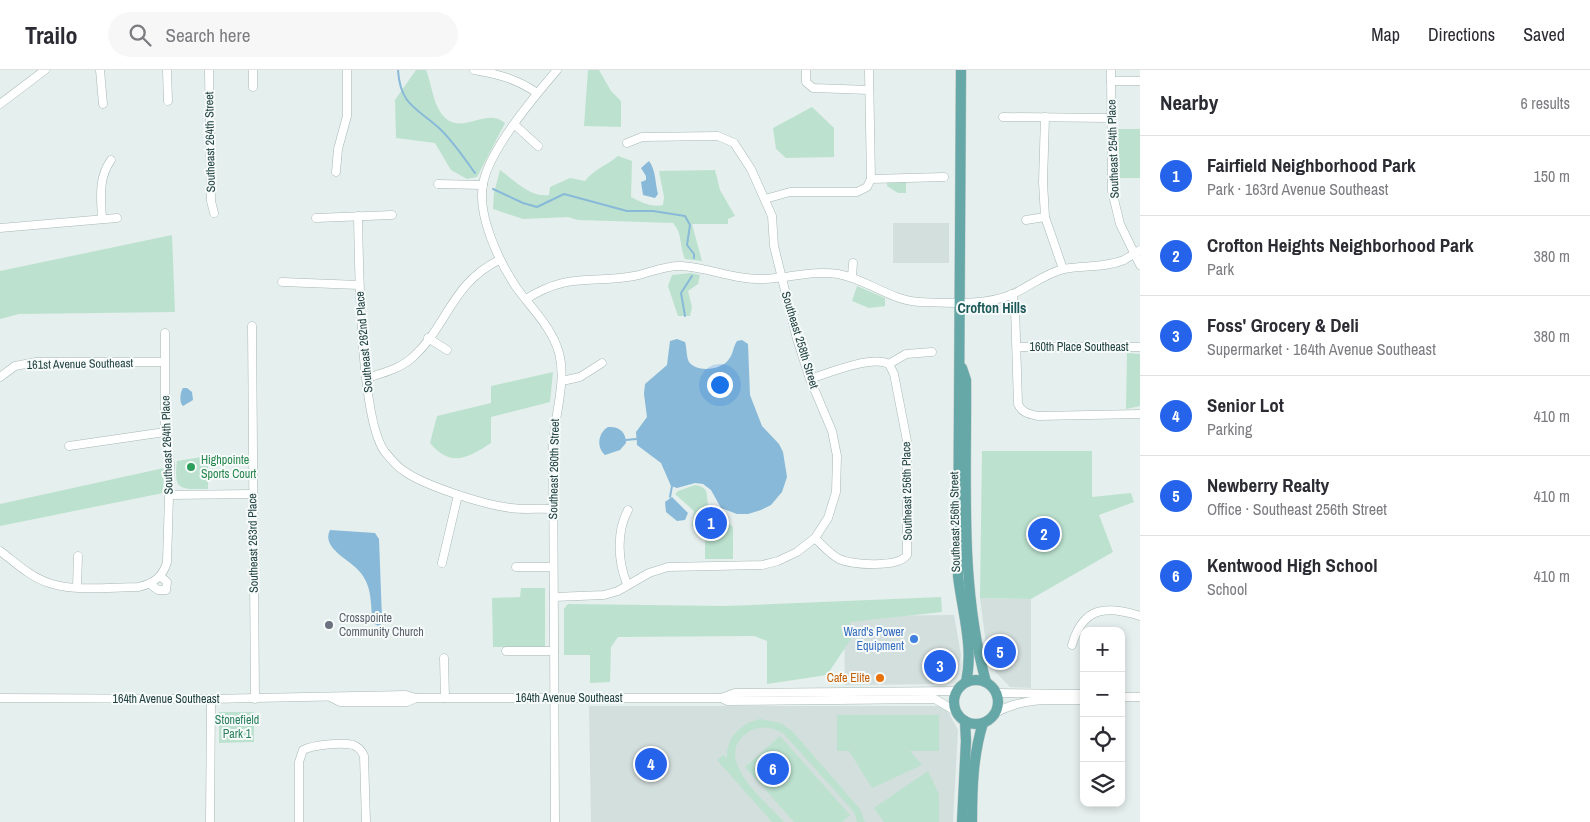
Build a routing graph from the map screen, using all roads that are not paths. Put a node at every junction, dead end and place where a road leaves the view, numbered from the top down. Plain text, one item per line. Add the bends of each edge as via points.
1 (45, 70) edge
2 (100, 70) edge
3 (167, 70) edge
4 (209, 70) edge
5 (253, 70) edge
6 (347, 70) edge
7 (474, 70) edge
8 (557, 70) edge
9 (806, 70) edge
10 (869, 70) edge
11 (961, 70) edge
12 (1111, 70) edge
13 (1111, 81) junction
14 (1140, 81) edge
15 (253, 87) dead end
16 (869, 90) junction
17 (537, 93) junction
18 (168, 100) dead end
19 (0, 104) edge
20 (103, 104) dead end
21 (1003, 117) dead end
22 (1044, 117) junction
23 (1111, 118) junction
24 (515, 125) junction
25 (627, 142) dead end
26 (538, 146) dead end
27 (111, 160) dead end
28 (336, 172) dead end
29 (944, 177) dead end
30 (871, 178) junction
31 (438, 184) dead end
32 (483, 185) junction
33 (766, 199) junction
34 (214, 213) dead end
35 (392, 215) dead end
36 (358, 216) junction
37 (1046, 217) junction
38 (117, 218) dead end
39 (316, 218) dead end
40 (102, 219) junction
41 (1026, 220) dead end
42 (0, 228) edge
43 (1137, 252) edge
44 (499, 260) junction
45 (853, 263) dead end
46 (1140, 265) edge
47 (1063, 269) junction
48 (852, 276) junction
49 (781, 277) junction
50 (282, 282) dead end
51 (359, 285) junction
52 (1012, 294) junction
53 (526, 299) junction
54 (961, 303) junction
55 (252, 326) dead end
56 (165, 333) dead end
57 (428, 338) junction
58 (1017, 347) junction
59 (1140, 347) edge
60 (447, 350) dead end
61 (932, 352) dead end
62 (164, 362) junction
63 (961, 362) junction
64 (602, 363) dead end
65 (889, 364) junction
66 (0, 377) edge
67 (367, 378) junction
68 (810, 379) junction
69 (562, 381) junction
70 (1140, 414) edge
71 (165, 432) junction
72 (69, 446) dead end
73 (253, 494) junction
74 (169, 495) junction
75 (458, 495) junction
76 (553, 509) junction
77 (628, 510) dead end
78 (815, 538) junction
79 (0, 551) edge
80 (78, 556) dead end
81 (442, 563) dead end
82 (516, 567) dead end
83 (553, 567) junction
84 (160, 576) junction
85 (152, 583) junction
86 (627, 584) junction
87 (77, 587) junction
88 (554, 597) junction
89 (1140, 616) edge
90 (1072, 645) dead end
91 (506, 651) dead end
92 (554, 651) junction
93 (444, 658) dead end
94 (966, 682) junction
95 (986, 682) junction
96 (957, 691) junction
97 (997, 693) junction
98 (1080, 694) edge
99 (1125, 697) edge
100 (0, 698) edge
101 (445, 698) junction
102 (555, 698) junction
103 (721, 698) junction
104 (1140, 698) edge
105 (210, 699) junction
106 (255, 699) junction
107 (1080, 700) edge
108 (957, 712) junction
109 (995, 713) junction
110 (965, 721) junction
111 (983, 723) junction
112 (210, 822) edge
113 (299, 822) edge
114 (366, 822) edge
115 (555, 822) edge
116 (962, 822) edge
117 (972, 822) edge

1 - 19 street
2 - 20 street
3 - 18 street
4 - 34 street, Southeast 264th Street via 211,201
5 - 15 street
6 - 28 street via 347,116
7 - 17 street via 504,76
8 - 17 street, Southeast 260th Street
9 - 16 street via 806,82 818,89
10 - 16 street
11 - 54 main road, Southeast 256th Street
12 - 13 street, Southeast 254th Place
13 - 14 street
13 - 23 street, Southeast 254th Place
16 - 30 street
17 - 24 street, Southeast 260th Street
21 - 22 street
22 - 23 street
22 - 37 street
23 - 43 street, Southeast 254th Place via 1112,191 1120,224
24 - 26 street
24 - 32 street, Southeast 260th Street via 496,152
25 - 33 street, Southeast 258th Street via 642,137 718,136 734,143
27 - 40 street via 101,180
29 - 30 street
30 - 33 street via 866,187 857,192 790,192
31 - 32 street
32 - 44 street, Southeast 260th Street via 484,208
33 - 49 street, Southeast 258th Street via 772,216
35 - 36 street
36 - 39 street
36 - 51 street, Southeast 262nd Place
37 - 41 street
37 - 47 street
38 - 40 street
40 - 42 street
43 - 46 street, Southeast 254th Place
43 - 47 street via 1109,264
44 - 53 street, Southeast 260th Street
44 - 57 street via 472,277
45 - 48 street
47 - 52 street
48 - 49 street via 806,273
48 - 54 street via 902,299
49 - 53 street via 749,279 679,266 617,278 572,279 543,288
49 - 68 street, Southeast 258th Street
50 - 51 street
51 - 67 street, Southeast 262nd Place
52 - 54 street
52 - 58 street
53 - 69 street, Southeast 260th Street via 555,342 562,366
54 - 63 main road, Southeast 256th Street
55 - 73 street, Southeast 263rd Place
56 - 62 street, Southeast 264th Place
57 - 60 street
57 - 67 street via 413,357
58 - 59 street, 160th Place Southeast
58 - 70 street via 1018,404 1025,413 1048,416
61 - 65 street via 906,354
62 - 66 street, 161st Avenue Southeast via 36,362 16,366
62 - 71 street, Southeast 264th Place
63 - 94 main road, Southeast 256th Street via 958,382 958,576 969,651 970,667
63 - 95 main road, Southeast 256th Street via 966,380 969,586
64 - 69 street via 580,377
65 - 68 street via 869,362
65 - 78 street, Southeast 256th Place via 894,374 907,441 908,550 904,559 892,564 851,562 830,553
67 - 75 street, Southeast 262nd Place via 372,421 384,452 404,471
68 - 78 street, Southeast 258th Street via 832,431 838,470 834,502
69 - 76 street, Southeast 260th Street via 553,437
71 - 72 street
71 - 74 street, Southeast 264th Place via 170,464
73 - 74 street
73 - 106 street, Southeast 263rd Place
74 - 84 street, Southeast 264th Place via 167,562
75 - 76 street via 514,508
75 - 81 street
76 - 83 street, Southeast 260th Street
77 - 86 street via 620,530 620,564
78 - 86 street via 787,558 770,564 668,567 649,572
79 - 87 street via 43,581
80 - 87 street
82 - 83 street
83 - 88 street, Southeast 260th Street
84 - 85 street
84 - 85 street, Southeast 264th Place via 167,582 166,590 158,590
85 - 87 street via 138,587
86 - 88 street via 604,595
88 - 92 street, Southeast 260th Street
89 - 90 street via 1114,610 1091,615 1082,620
91 - 92 street
92 - 102 street, Southeast 260th Street
93 - 101 street
94 - 95 main road
94 - 96 main road
95 - 97 main road
96 - 103 street, 164th Avenue Southeast via 735,694
96 - 108 main road via 954,705
97 - 98 street
97 - 109 main road
99 - 104 street
100 - 105 street, 164th Avenue Southeast
101 - 102 street, 164th Avenue Southeast
101 - 106 street, 164th Avenue Southeast via 397,695
102 - 103 street, 164th Avenue Southeast
102 - 115 street, Southeast 260th Street
103 - 108 street, 164th Avenue Southeast via 727,701 935,699
105 - 106 street, 164th Avenue Southeast
105 - 112 street
107 - 109 street via 1026,701
108 - 110 main road
109 - 111 main road
110 - 111 main road
110 - 116 main road
111 - 117 main road via 972,786
113 - 114 street via 299,762 303,750 311,746 352,745 361,750 365,763

